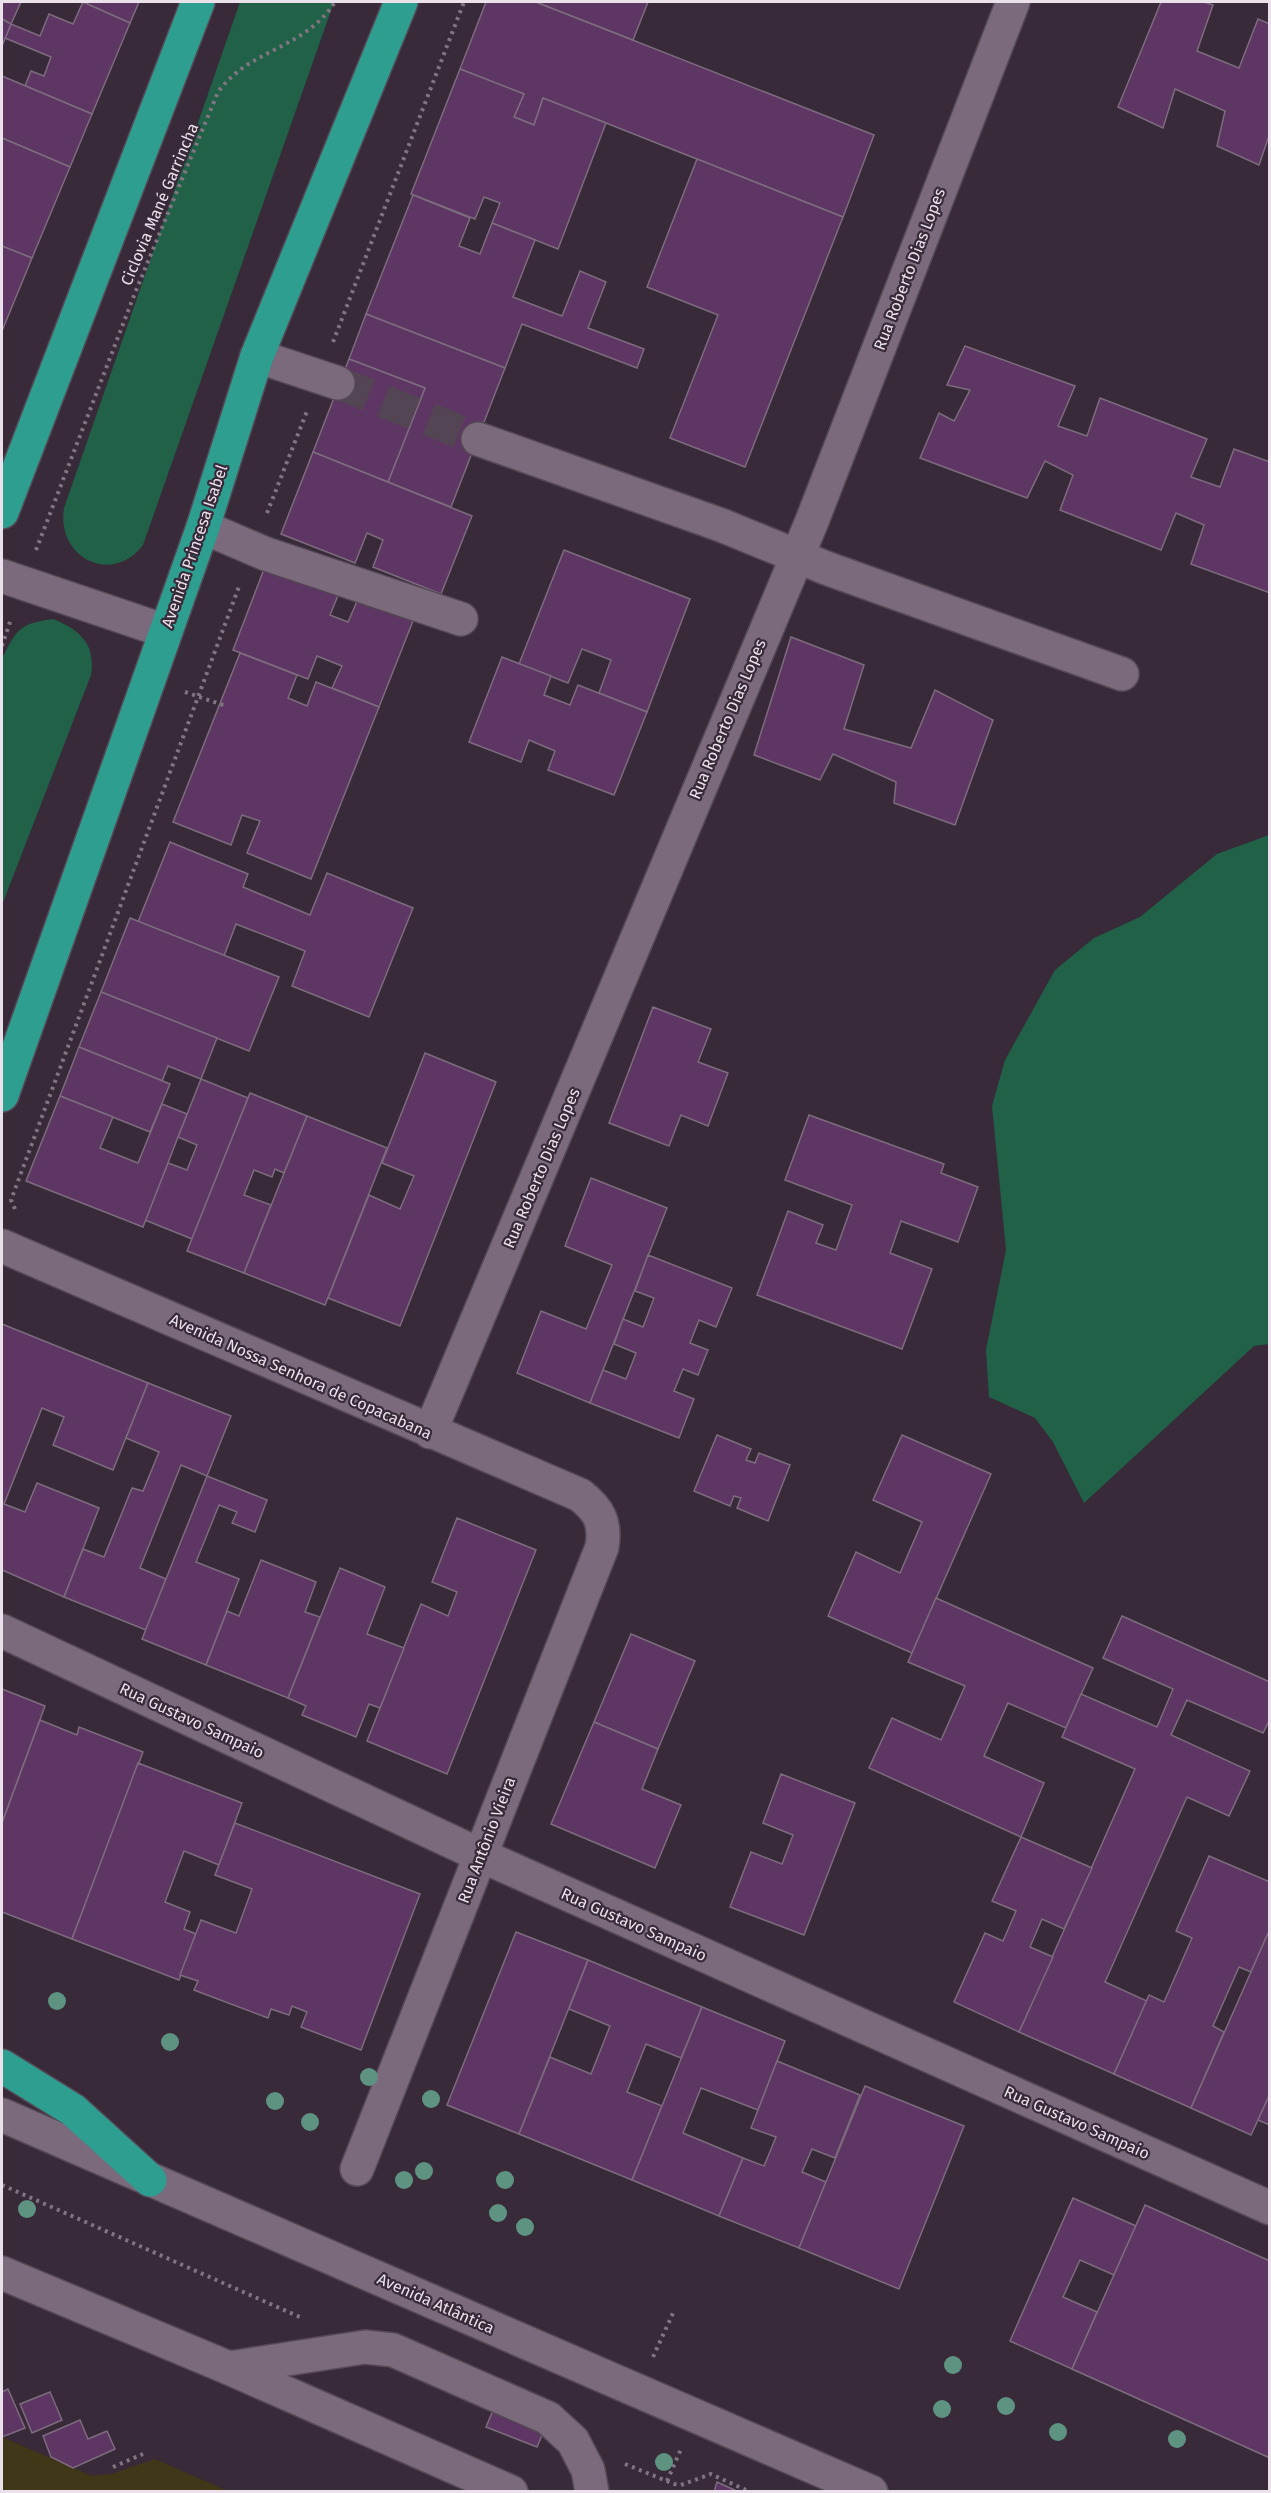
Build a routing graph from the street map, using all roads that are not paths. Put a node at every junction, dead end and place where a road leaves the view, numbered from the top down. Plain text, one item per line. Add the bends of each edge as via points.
1 (198, 2) edge
2 (401, 2) edge
3 (1013, 2) edge
4 (257, 356) junction
5 (329, 380) tunnel mouth
6 (478, 439) tunnel mouth
7 (2, 512) edge
8 (202, 527) junction
9 (795, 556) junction
10 (2, 576) edge
11 (461, 619) dead end
12 (165, 631) junction
13 (1122, 674) dead end
14 (2, 1095) edge
15 (2, 1246) edge
16 (430, 1432) junction
17 (598, 1510) joint
18 (2, 1631) edge
19 (480, 1855) junction
20 (2, 2066) edge
21 (2, 2115) edge
22 (357, 2169) dead end
23 (150, 2180) junction
24 (1269, 2208) edge
25 (2, 2274) edge
26 (229, 2368) junction
27 (858, 2489) edge
28 (511, 2492) edge
29 (592, 2492) edge

1 - 7 highway
2 - 4 highway, Avenida Princesa Isabel
3 - 9 street, Rua Roberto Dias Lopes via 812,521
4 - 5 street
4 - 8 highway, Avenida Princesa Isabel
6 - 9 street via 721,525
8 - 11 street via 253,549
8 - 12 highway, Avenida Princesa Isabel
9 - 13 street
9 - 16 street, Rua Roberto Dias Lopes
10 - 12 street
12 - 14 highway, Avenida Princesa Isabel
15 - 16 street, Avenida Nossa Senhora de Copacabana
16 - 17 street, Avenida Nossa Senhora de Copacabana via 580,1495
17 - 19 street, Rua Antônio Vieira via 605,1531 602,1547
18 - 19 street, Rua Gustavo Sampaio
19 - 22 street, Rua Antônio Vieira
19 - 24 street, Rua Gustavo Sampaio
20 - 23 highway via 73,2110
21 - 23 street, Avenida Atlântica
23 - 27 street, Avenida Atlântica
25 - 26 street
26 - 28 street
26 - 29 street via 365,2347 393,2350 548,2418 573,2441 588,2470

